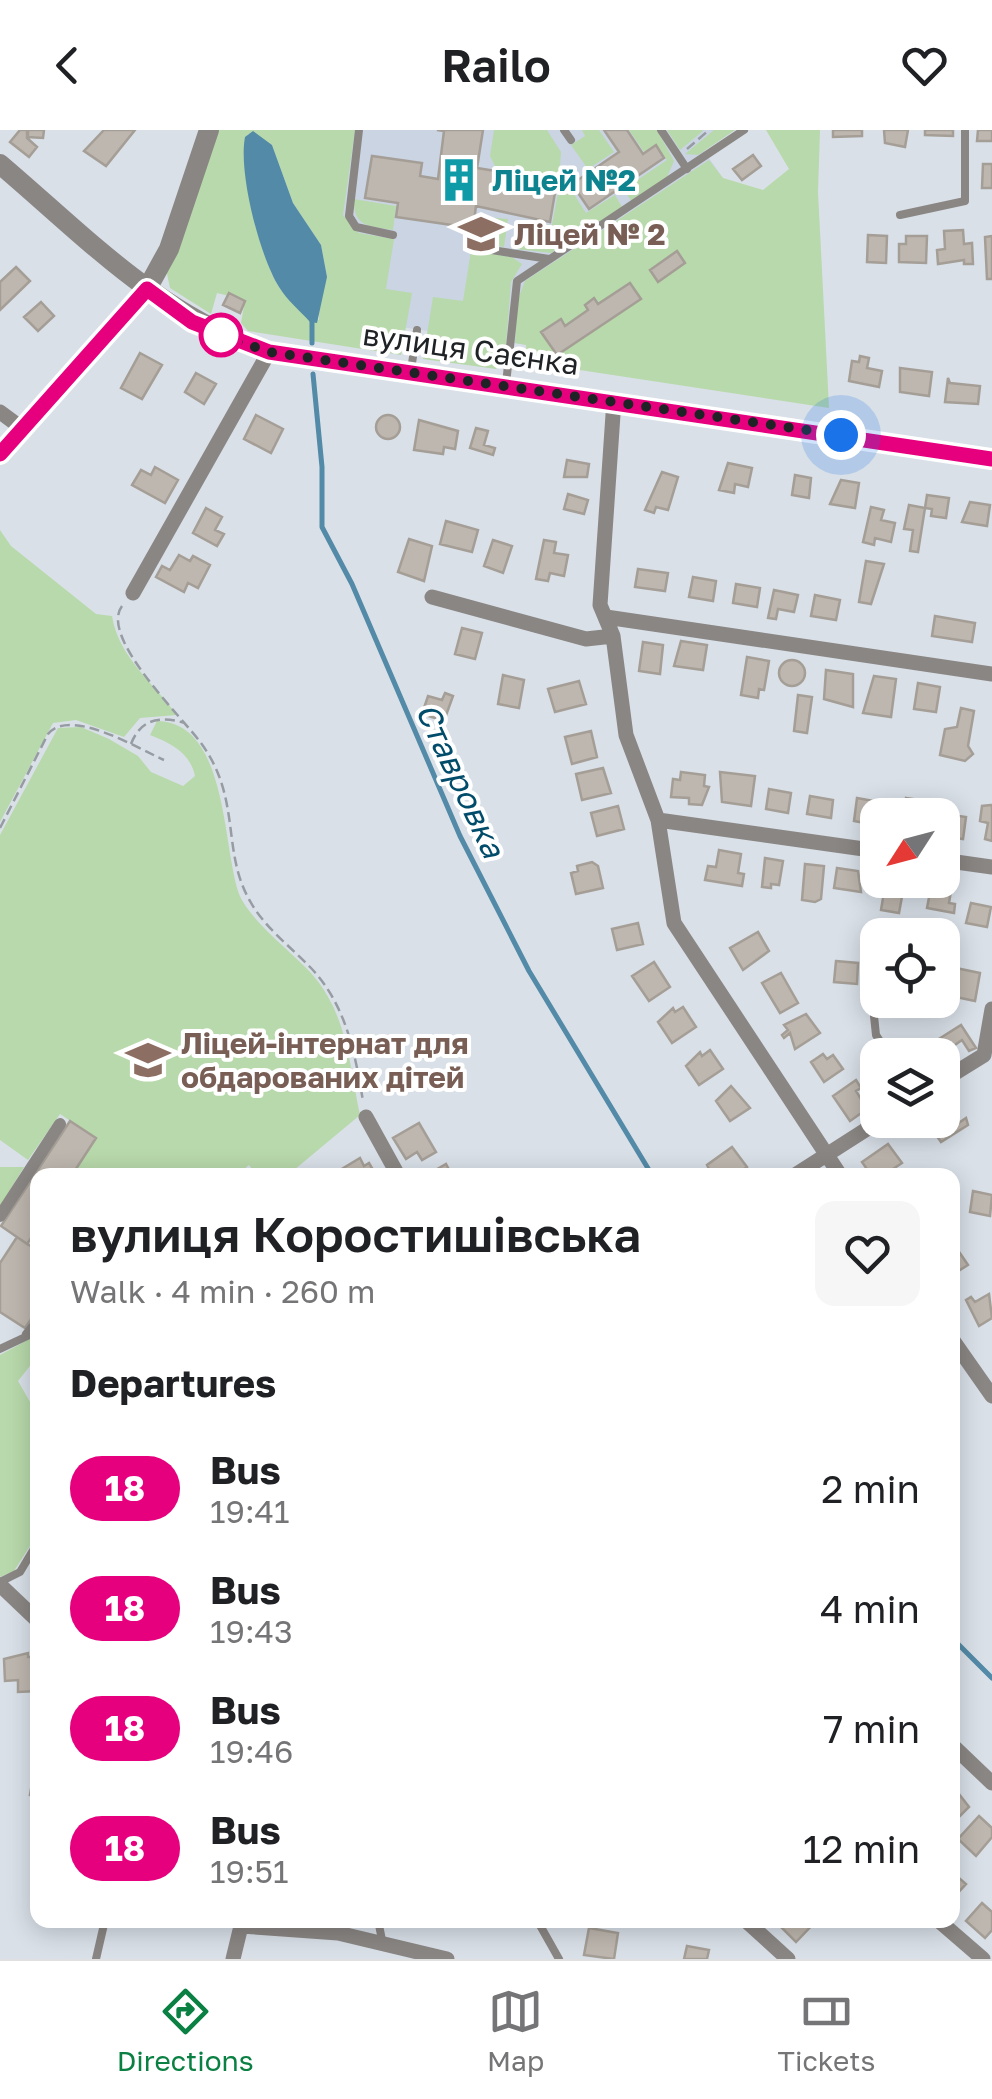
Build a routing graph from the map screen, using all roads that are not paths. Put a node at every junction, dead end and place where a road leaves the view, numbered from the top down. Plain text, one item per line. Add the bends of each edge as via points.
1 (210, 130) edge
2 (359, 130) edge
3 (564, 130) edge
4 (661, 130) edge
5 (744, 130) edge
6 (965, 130) edge
7 (571, 140) dead end
8 (0, 164) edge
9 (686, 169) junction
10 (900, 214) dead end
11 (393, 236) dead end
12 (472, 247) dead end
13 (550, 260) junction
14 (147, 289) junction
15 (417, 330) dead end
16 (269, 352) junction
17 (411, 370) junction
18 (506, 384) junction
19 (614, 400) junction
20 (0, 412) edge
21 (23, 428) junction
22 (0, 454) edge
23 (992, 459) edge
24 (133, 593) road end
25 (432, 597) dead end
26 (606, 618) junction
27 (613, 636) junction
28 (992, 674) edge
29 (658, 820) junction
30 (860, 848) edge
31 (960, 863) edge
32 (992, 867) edge
33 (992, 1009) edge
34 (988, 1055) edge
35 (960, 1071) edge
36 (366, 1117) road end
37 (60, 1124) dead end
38 (860, 1134) edge
39 (826, 1155) junction
40 (31, 1168) edge
41 (394, 1168) edge
42 (806, 1168) edge
43 (835, 1168) edge
44 (30, 1170) edge
45 (0, 1216) edge
46 (30, 1329) edge
47 (30, 1333) edge
48 (26, 1334) junction
49 (0, 1349) edge
50 (960, 1350) edge
51 (992, 1396) edge
52 (30, 1555) edge
53 (0, 1583) edge
54 (30, 1613) edge
55 (960, 1752) edge
56 (992, 1782) edge
57 (103, 1928) edge
58 (238, 1928) edge
59 (291, 1928) edge
60 (380, 1928) edge
61 (541, 1928) edge
62 (755, 1928) edge
63 (947, 1928) edge
64 (382, 1940) junction
65 (96, 1959) edge
66 (233, 1959) edge
67 (446, 1959) edge
68 (559, 1959) edge
69 (788, 1959) edge
70 (983, 1959) edge

1 - 14 street
2 - 11 lane via 348,216 356,228
3 - 7 lane
4 - 9 lane
5 - 9 lane
6 - 10 lane via 965,201
8 - 14 street, вулиця Саєнка
9 - 13 lane
12 - 13 lane
13 - 18 lane via 515,285
14 - 16 street, вулиця Саєнка via 192,322
14 - 21 street
15 - 17 lane
16 - 17 street, вулиця Саєнка
16 - 24 street
17 - 18 street, вулиця Саєнка
18 - 19 street, вулиця Саєнка
19 - 23 street, вулиця Саєнка
19 - 26 street via 600,605
20 - 21 street
21 - 22 street
25 - 27 street via 586,639
26 - 27 street
26 - 28 street
27 - 29 street via 626,735
29 - 30 street
29 - 39 street via 669,906 681,939
31 - 32 street
33 - 34 street
34 - 35 street
36 - 41 street
37 - 40 street
38 - 39 street
39 - 42 street
39 - 43 street
44 - 45 street
46 - 48 lane
47 - 48 lane
48 - 49 lane
50 - 51 street
52 - 53 lane via 20,1572
53 - 54 street
55 - 56 street
57 - 65 lane
58 - 66 street
59 - 64 street
60 - 64 lane
61 - 68 lane
62 - 69 street
63 - 70 street
64 - 67 street

